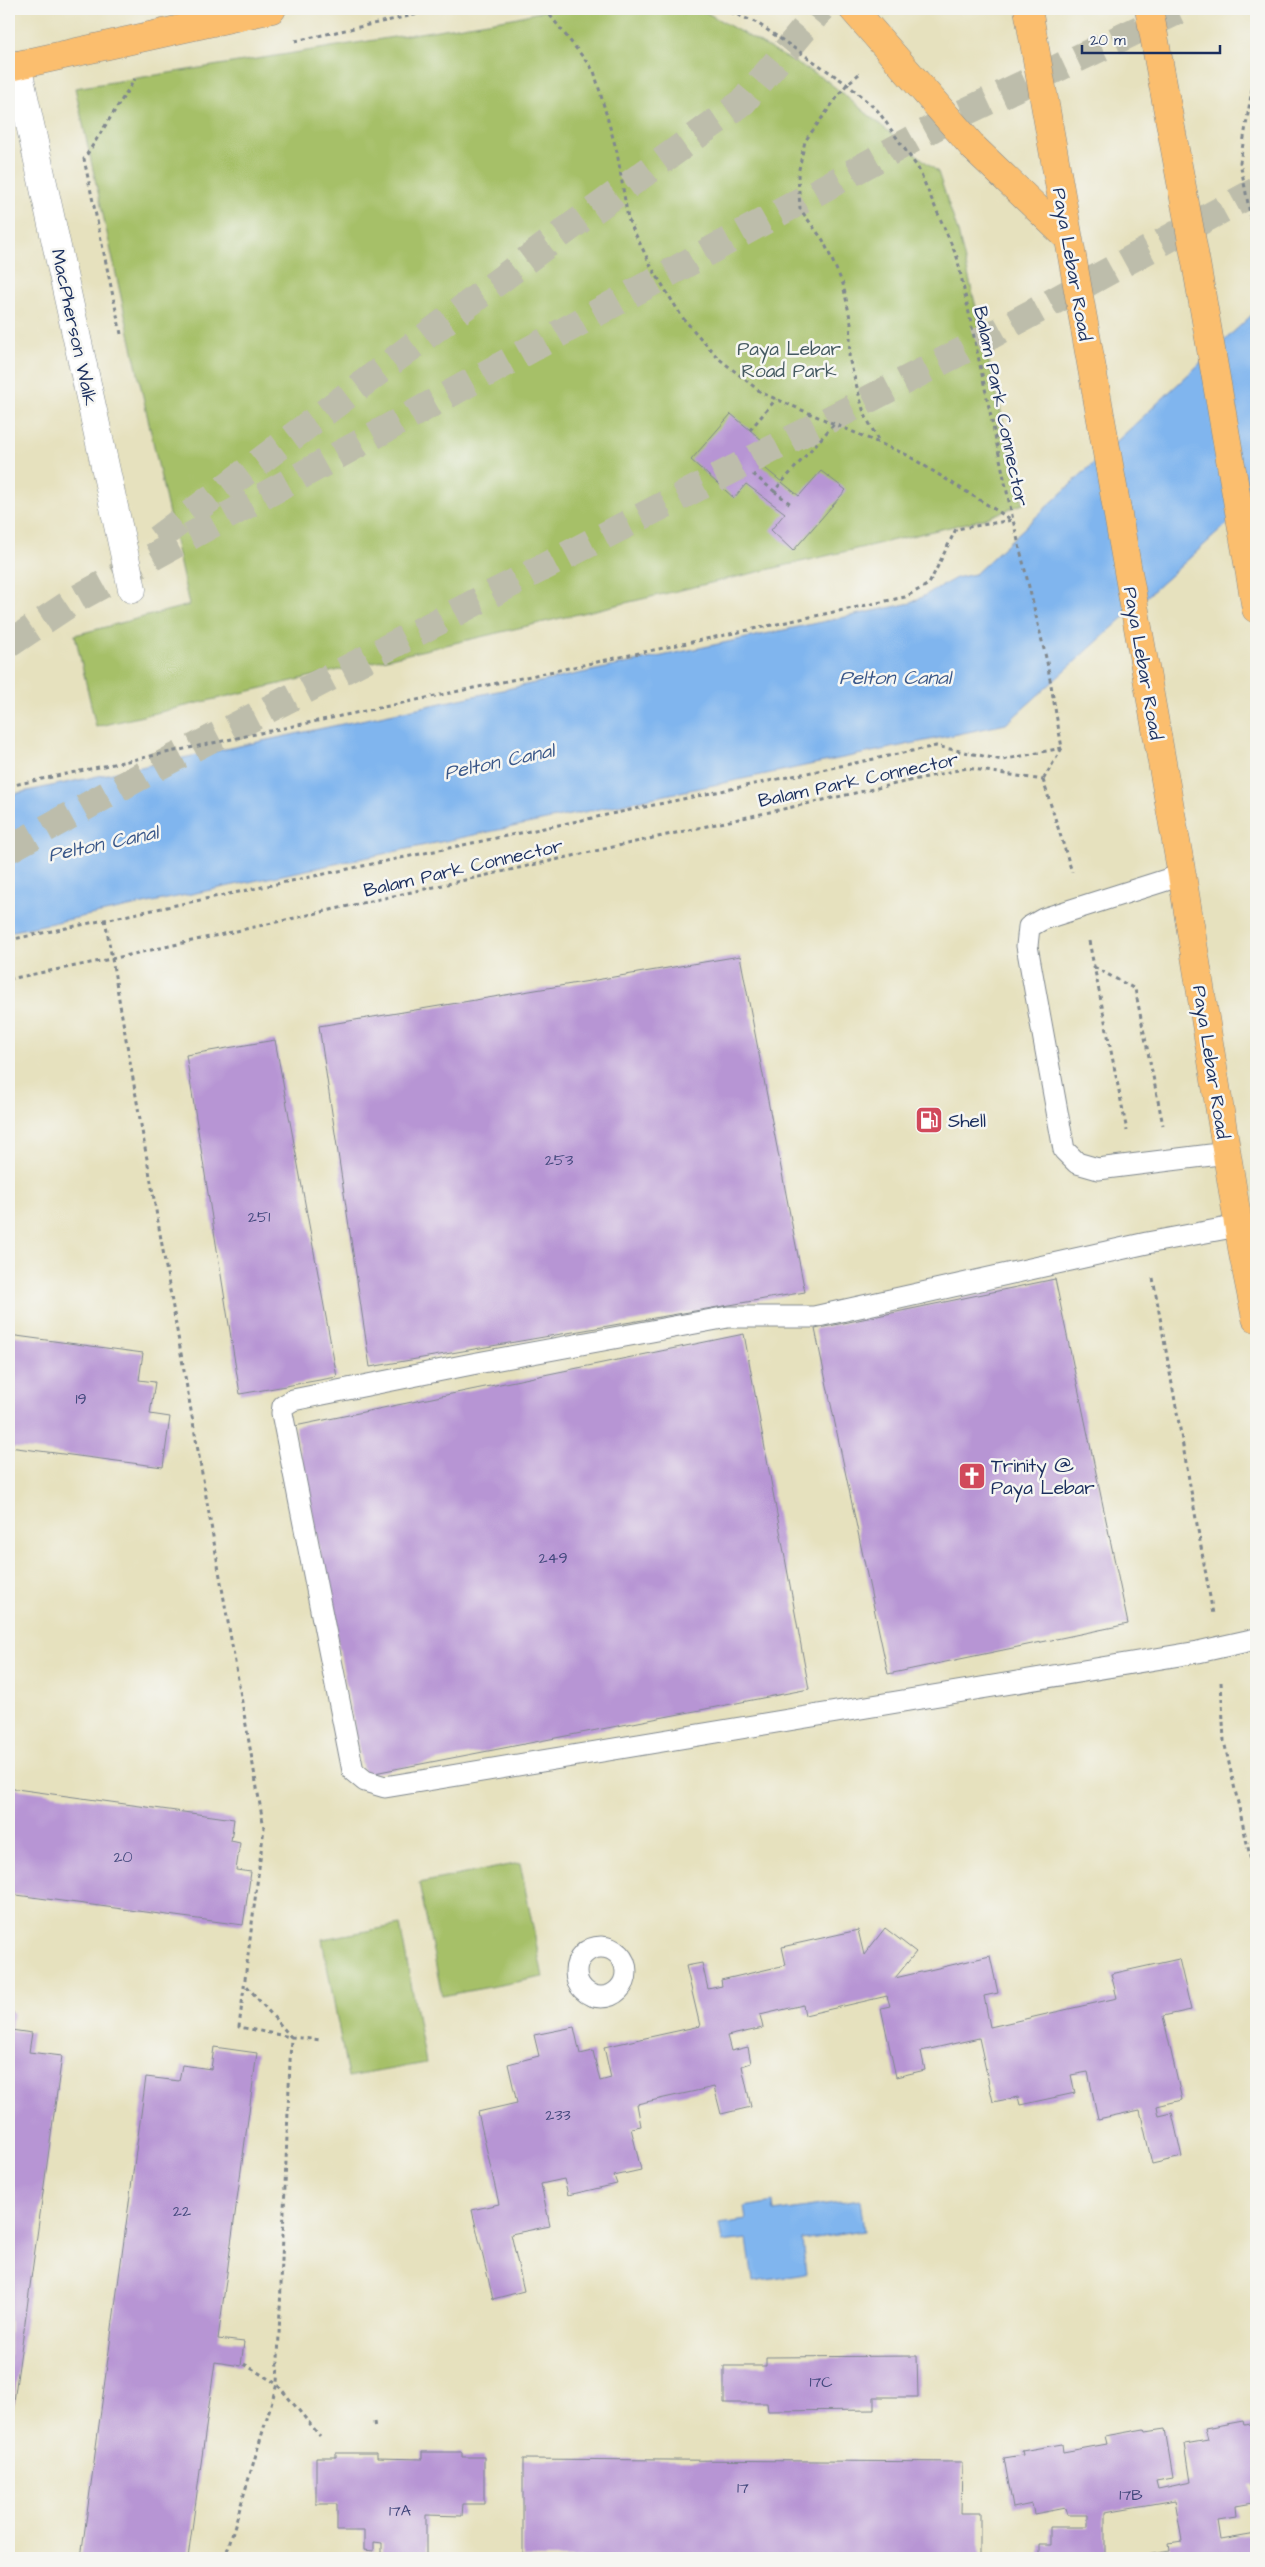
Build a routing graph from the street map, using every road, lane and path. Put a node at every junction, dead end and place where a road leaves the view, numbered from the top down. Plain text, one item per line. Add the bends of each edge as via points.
1 (272, 9) edge
2 (441, 9) edge
3 (545, 9) edge
4 (723, 9) edge
5 (853, 9) edge
6 (1028, 9) edge
7 (1149, 9) edge
8 (1170, 9) edge
9 (1153, 36) junction
10 (289, 42) dead end
11 (1256, 65) edge
12 (13, 66) edge
13 (137, 75) dead end
14 (848, 84) junction
15 (1068, 238) junction
16 (1256, 245) edge
17 (121, 334) dead end
18 (776, 398) junction
19 (835, 423) junction
20 (750, 430) dead end
21 (879, 443) junction
22 (753, 474) dead end
23 (774, 491) junction
24 (792, 505) dead end
25 (1013, 520) junction
26 (132, 589) dead end
27 (1256, 608) edge
28 (1062, 748) junction
29 (9, 786) edge
30 (1182, 875) junction
31 (104, 919) junction
32 (9, 940) edge
33 (111, 959) junction
34 (9, 979) edge
35 (1227, 1153) junction
36 (1133, 1164) junction
37 (1238, 1226) junction
38 (1147, 1243) junction
39 (1256, 1318) edge
40 (1256, 1639) edge
41 (1219, 1647) junction
42 (1256, 1883) edge
43 (244, 1984) junction
44 (291, 2037) junction
45 (322, 2040) dead end
46 (244, 2364) dead end
47 (276, 2384) junction
48 (374, 2422) dead end
49 (375, 2428) dead end
50 (320, 2436) dead end
51 (225, 2558) edge

1 - 12 main road
2 - 10 path
3 - 18 path via 594,71 617,152 628,219 652,268 682,316 718,358 762,393
4 - 14 path, Balam Park Connector via 757,23
5 - 15 main road via 974,148
6 - 15 main road, Paya Lebar Road
7 - 9 main road
8 - 9 main road
9 - 27 main road
11 - 16 path via 1240,162
12 - 26 street, MacPherson Walk
13 - 17 path via 84,159
14 - 21 path via 806,141 798,174 800,209 823,240 843,284 850,323 849,358 864,413
14 - 25 path, Balam Park Connector via 878,111 918,168 957,256
15 - 30 main road, Paya Lebar Road
18 - 19 path
18 - 20 path
19 - 21 path
19 - 23 path
21 - 25 path via 907,455
22 - 23 path
23 - 24 path
25 - 28 path, Balam Park Connector via 1047,662
25 - 29 path via 956,529 928,584 905,597
28 - 31 path via 1002,760 936,746
28 - 33 path, Balam Park Connector via 1043,780 967,768
30 - 35 main road, Paya Lebar Road
30 - 36 lane via 1043,919 1029,927 1027,946 1064,1150 1077,1163 1098,1169
31 - 32 path
31 - 33 path
33 - 34 path, Balam Park Connector
33 - 43 path via 264,1828
35 - 36 lane
35 - 37 main road, Paya Lebar Road
36 - 36 path via 1164,1131 1135,989 1094,967
37 - 38 lane
37 - 39 main road, Paya Lebar Road
38 - 41 path
38 - 41 lane via 814,1318 728,1318 472,1364 293,1400 283,1406 282,1413 353,1771 365,1782 385,1787
40 - 41 lane
41 - 42 path via 1224,1741
43 - 44 path
43 - 44 path via 239,2027
44 - 45 path
44 - 47 path
46 - 47 path
47 - 50 path
47 - 51 path
48 - 49 path

